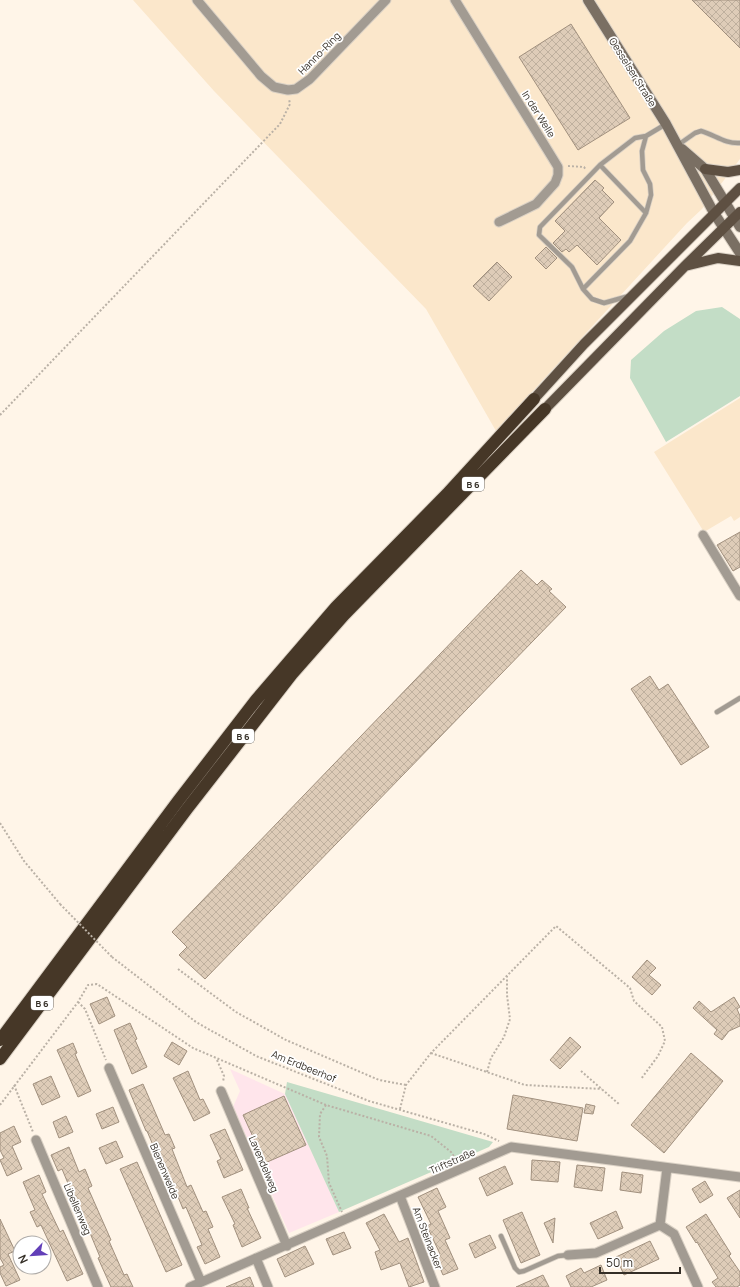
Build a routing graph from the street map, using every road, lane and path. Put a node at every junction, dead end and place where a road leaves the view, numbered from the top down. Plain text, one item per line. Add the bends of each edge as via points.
1 (197, 0) edge
2 (386, 0) edge
3 (455, 0) edge
4 (588, 0) edge
5 (288, 90) junction
6 (666, 124) junction
7 (646, 136) junction
8 (740, 142) edge
9 (678, 145) junction
10 (600, 165) junction
11 (558, 167) junction
12 (705, 169) junction
13 (740, 170) edge
14 (590, 176) junction
15 (740, 188) edge
16 (725, 202) junction
17 (646, 213) junction
18 (714, 213) junction
19 (737, 215) edge
20 (499, 222) dead end
21 (740, 227) edge
22 (723, 228) junction
23 (740, 253) edge
24 (740, 261) edge
25 (685, 266) junction
26 (583, 289) junction
27 (632, 295) junction
28 (534, 399) joint
29 (545, 409) joint
30 (0, 415) edge
31 (703, 535) dead end
32 (740, 596) edge
33 (740, 698) edge
34 (717, 712) dead end
35 (0, 822) edge
36 (178, 969) dead end
37 (507, 975) junction
38 (78, 1002) junction
39 (0, 1040) edge
40 (431, 1053) junction
41 (0, 1059) edge
42 (217, 1059) junction
43 (109, 1068) joint
44 (581, 1071) dead end
45 (487, 1072) junction
46 (642, 1079) dead end
47 (14, 1084) junction
48 (406, 1086) junction
49 (602, 1089) junction
50 (221, 1091) joint
51 (0, 1105) edge
52 (326, 1105) junction
53 (620, 1105) dead end
54 (400, 1110) junction
55 (36, 1140) joint
56 (511, 1147) junction
57 (667, 1168) junction
58 (461, 1169) junction
59 (740, 1177) edge
60 (400, 1196) junction
61 (346, 1220) junction
62 (660, 1225) junction
63 (501, 1236) dead end
64 (287, 1246) junction
65 (568, 1255) joint
66 (256, 1258) junction
67 (201, 1282) junction
68 (98, 1287) edge
69 (190, 1287) edge
70 (268, 1287) edge
71 (435, 1287) edge
72 (698, 1287) edge

1 - 5 street via 261,76 274,87
2 - 5 street, Hanno-Ring via 310,79
3 - 11 street, In der Welle
4 - 6 street, Oesselser Straße
5 - 30 path via 290,104 280,124
6 - 7 lane
6 - 9 street, Oesselser Straße
7 - 10 lane via 635,138
7 - 17 lane via 642,151 643,170 650,184 651,195
8 - 9 lane via 723,141 701,131
9 - 12 street, Oesselser Straße
9 - 18 street, Oesselser Straße
10 - 14 lane
10 - 17 lane
11 - 14 path via 584,167
11 - 20 street via 555,183 536,204
12 - 13 main road via 728,172
12 - 16 street, Oesselser Straße
14 - 26 lane via 540,227 539,235 572,267
15 - 16 main road, B 6
16 - 18 main road, B 6
16 - 19 street, Oesselser Straße
17 - 26 lane via 630,241
18 - 22 street, Oesselser Straße
18 - 27 main road, B 6
19 - 21 street, Oesselser Straße
19 - 22 main road, B 6
22 - 23 street, Oesselser Straße
22 - 25 main road, B 6
24 - 25 main road via 718,258
25 - 29 main road, B 6
26 - 27 lane via 592,299 604,303
27 - 28 main road, B 6
28 - 39 highway, B 6 via 447,494 336,607 256,700
29 - 41 highway, B 6 via 344,615 292,674 201,790
31 - 32 street
33 - 34 lane
35 - 54 path, Am Erdbeerhof, bridge via 24,861 60,904 112,957 196,1022 256,1056 369,1101
36 - 48 path via 236,1012 286,1040 379,1080
37 - 40 path
37 - 45 path via 510,1019
37 - 46 path via 556,926 630,988 634,1001 662,1027 665,1041
38 - 42 path via 88,985 97,984 193,1048
38 - 43 path via 85,1009
38 - 47 path
40 - 45 path
40 - 48 path
42 - 50 path via 224,1076
42 - 52 path
43 - 67 street, Bienenweide
44 - 49 path
45 - 49 path via 525,1085
47 - 51 path
47 - 55 path
48 - 54 path
49 - 53 path
50 - 64 street, Lavendelweg
52 - 58 path via 431,1136 451,1152
52 - 61 path via 320,1114 319,1136 327,1156 329,1183
54 - 56 path, Am Erdbeerhof via 484,1134
55 - 68 street, Libellenweg
56 - 57 street
56 - 58 street, Triftstraße
57 - 59 street
57 - 62 street
58 - 60 street, Triftstraße
60 - 61 street, Triftstraße
60 - 71 street, Am Steinacker
61 - 64 street, Triftstraße
62 - 65 street via 596,1253
62 - 72 street via 674,1234
63 - 65 lane via 519,1272 558,1256
64 - 66 street, Triftstraße
66 - 67 street, Triftstraße
66 - 70 street
67 - 69 street, Triftstraße

